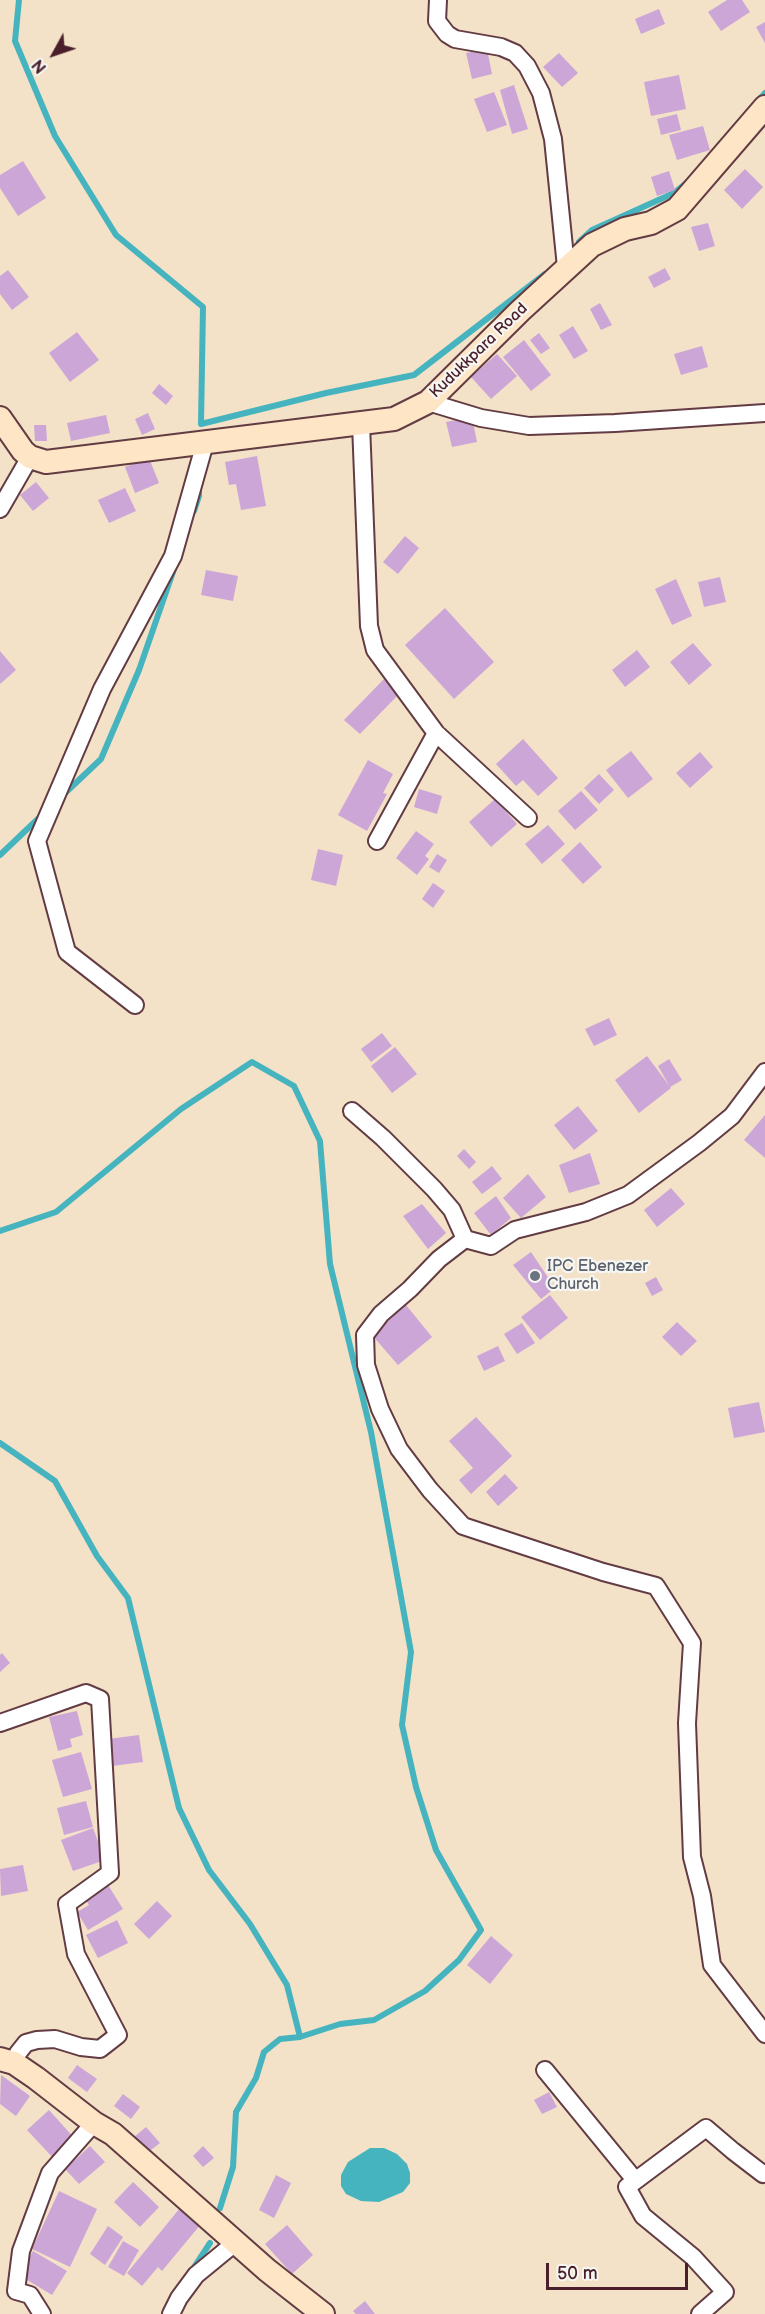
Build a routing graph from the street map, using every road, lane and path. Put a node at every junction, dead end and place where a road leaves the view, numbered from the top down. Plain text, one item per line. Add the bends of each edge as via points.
1 (438, 0) edge
2 (765, 107) edge
3 (566, 267) junction
4 (428, 402) junction
5 (765, 413) edge
6 (0, 418) edge
7 (361, 424) junction
8 (205, 442) junction
9 (30, 457) junction
10 (0, 509) edge
11 (436, 733) junction
12 (528, 818) dead end
13 (377, 841) dead end
14 (135, 1005) dead end
15 (765, 1072) edge
16 (352, 1111) dead end
17 (465, 1239) junction
18 (0, 1723) edge
19 (765, 2034) edge
20 (7, 2061) edge
21 (545, 2070) dead end
22 (94, 2123) junction
23 (765, 2173) edge
24 (635, 2180) junction
25 (235, 2243) junction
26 (42, 2314) edge
27 (171, 2314) edge
28 (323, 2314) edge
29 (700, 2314) edge

1 - 3 street via 437,21 447,34 515,53 541,93 553,139
2 - 3 street, Kudukkpara Road via 677,209 592,245
3 - 4 street, Kudukkpara Road
4 - 5 street via 480,418 529,426
4 - 7 street, Kudukkpara Road via 394,419
6 - 9 street
7 - 8 street, Kudukkpara Road
7 - 11 street via 369,626 375,650
8 - 9 street, Kudukkpara Road via 46,462
8 - 14 street via 173,556 102,689 37,841 67,952
9 - 10 street
11 - 12 street
11 - 13 street
15 - 17 street via 732,1116 628,1195 586,1212 515,1230 491,1246
16 - 17 street via 434,1189 452,1210
17 - 19 street via 381,1314 365,1335 366,1365 380,1409 399,1449 463,1526 656,1586 692,1643 687,1723 692,1857 712,1965
18 - 20 street via 86,1693 100,1699 110,1873 67,1904 76,1954 118,2035 100,2049 55,2039 37,2040 27,2043
20 - 22 street
21 - 24 street
22 - 25 street via 113,2134
22 - 26 street via 50,2173 21,2251 16,2291 30,2295
23 - 24 street via 706,2128
24 - 29 street via 627,2187 643,2216 693,2257 724,2292
25 - 27 street via 196,2275
25 - 28 street

